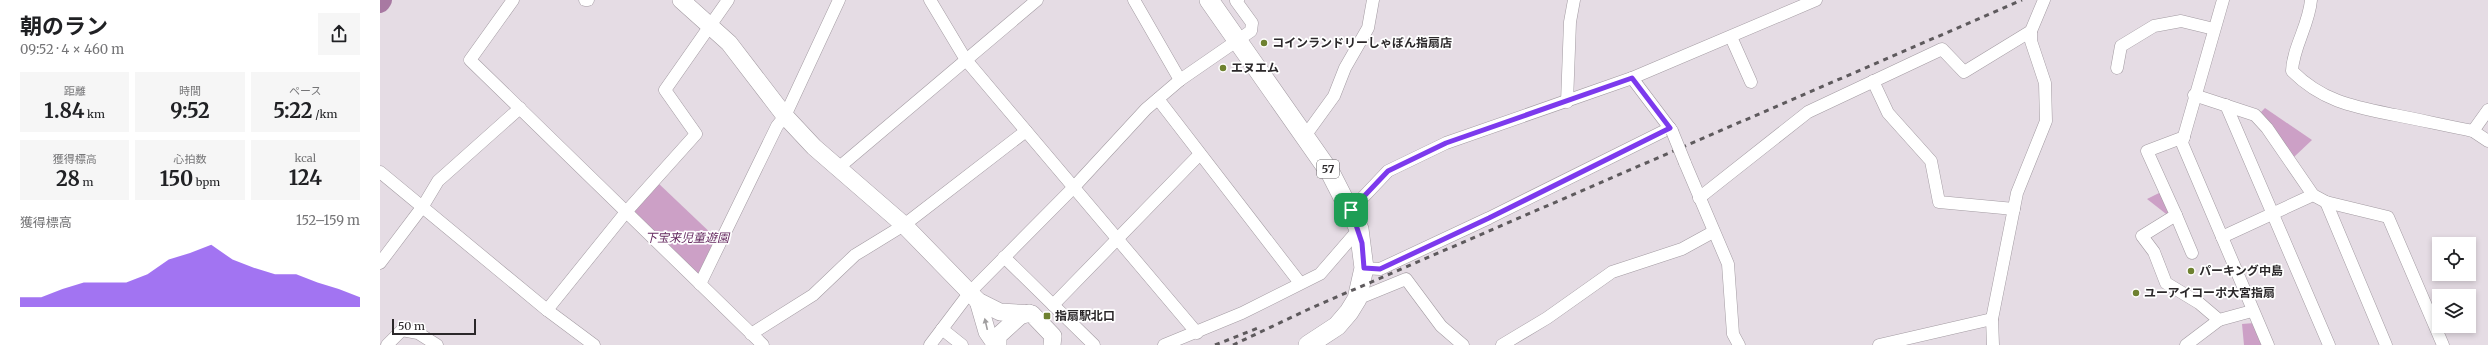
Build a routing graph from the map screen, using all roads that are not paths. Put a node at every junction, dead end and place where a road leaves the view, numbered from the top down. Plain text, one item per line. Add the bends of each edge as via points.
1 (513, 0) edge
2 (681, 0) edge
3 (728, 0) edge
4 (839, 0) edge
5 (1037, 0) edge
6 (1134, 0) edge
7 (1209, 0) edge
8 (1238, 0) edge
9 (1373, 0) edge
10 (1574, 0) edge
11 (1816, 0) edge
12 (2044, 0) edge
13 (2223, 0) edge
14 (2311, 0) edge
15 (935, 3) edge
16 (711, 25) junction
17 (2214, 29) junction
18 (2031, 31) junction
19 (1731, 38) junction
20 (1236, 40) junction
21 (966, 60) junction
22 (2117, 68) dead end
23 (1632, 78) junction
24 (1180, 80) junction
25 (1874, 81) junction
26 (1751, 82) dead end
27 (2194, 95) junction
28 (1158, 99) junction
29 (1567, 102) junction
30 (2226, 105) junction
31 (520, 108) junction
32 (2488, 110) edge
33 (785, 116) junction
34 (1671, 129) junction
35 (1026, 130) junction
36 (2473, 131) junction
37 (1305, 136) junction
38 (2184, 137) junction
39 (2488, 141) edge
40 (1200, 154) junction
41 (837, 169) junction
42 (380, 172) edge
43 (1074, 187) junction
44 (2313, 195) junction
45 (1699, 198) junction
46 (2326, 202) junction
47 (423, 206) junction
48 (2014, 209) junction
49 (1351, 210) junction
50 (626, 212) junction
51 (2272, 215) junction
52 (2176, 216) junction
53 (904, 225) junction
54 (1358, 229) junction
55 (1713, 232) junction
56 (2222, 237) junction
57 (1118, 240) junction
58 (2192, 253) dead end
59 (1004, 257) junction
60 (380, 263) edge
61 (1364, 268) junction
62 (1300, 283) junction
63 (700, 284) junction
64 (974, 296) junction
65 (1357, 299) junction
66 (1053, 305) junction
67 (547, 310) junction
68 (2252, 311) junction
69 (1029, 313) junction
70 (1992, 319) junction
71 (2219, 320) junction
72 (942, 329) junction
73 (1197, 333) junction
74 (751, 334) junction
75 (387, 345) edge
76 (437, 345) edge
77 (594, 345) edge
78 (762, 345) edge
79 (930, 345) edge
80 (962, 345) edge
81 (997, 345) edge
82 (1052, 345) edge
83 (1094, 345) edge
84 (1164, 345) edge
85 (1308, 345) edge
86 (1463, 345) edge
87 (1502, 345) edge
88 (1739, 345) edge
89 (1879, 345) edge
90 (1993, 345) edge
91 (2186, 345) edge
92 (2268, 345) edge
93 (2329, 345) edge
94 (2386, 345) edge
95 (2443, 345) edge

1 - 31 street via 470,60
2 - 16 street
3 - 16 street
4 - 33 street
5 - 21 street
6 - 24 street
7 - 20 main road, 57
8 - 20 street via 1236,1 1252,23 1251,31
9 - 37 street via 1368,28 1345,68 1334,96
10 - 29 street via 1570,22
11 - 19 street
12 - 18 street
13 - 17 street
14 - 36 street via 2305,30 2293,59 2292,71 2304,83 2336,102
15 - 21 street
16 - 33 street via 747,65
16 - 50 street via 665,90 696,134
17 - 22 street via 2181,21 2154,26 2121,46
17 - 27 street
18 - 25 street via 1964,72 1942,49
18 - 48 street via 2034,55 2045,83 2046,121 2017,193
19 - 23 street
19 - 26 street
20 - 24 street
20 - 37 main road, 57
21 - 35 street
21 - 41 street
23 - 29 street
23 - 34 street
24 - 28 street
25 - 45 street via 1808,112
25 - 48 street via 1888,112 1931,161 1939,202
27 - 30 street
27 - 38 street
28 - 40 street
28 - 43 street
29 - 49 street via 1446,143 1388,171
30 - 44 street via 2255,115 2267,128
30 - 51 street
31 - 47 street via 438,181
31 - 50 street
32 - 36 street
33 - 41 street
33 - 63 street via 777,126
34 - 45 street, bridge
34 - 61 street via 1380,269
35 - 43 street
35 - 53 street
36 - 39 street
37 - 49 main road, 57 via 1331,174
38 - 52 street via 2147,151
38 - 56 street via 2182,143
40 - 57 street
40 - 62 street
41 - 53 street
42 - 47 street
43 - 57 street
43 - 59 street
44 - 46 street
44 - 51 street
45 - 55 street
46 - 94 street
46 - 95 street via 2388,217
47 - 60 street
47 - 67 street
48 - 70 street
49 - 54 main road, 57
50 - 63 street
50 - 67 street
51 - 56 street
51 - 93 street
52 - 58 street
52 - 71 street via 2142,236 2154,252 2166,283 2199,302
53 - 64 street
53 - 74 street via 855,255 813,295
54 - 61 main road, 57
54 - 62 street via 1320,274
55 - 87 street via 1682,249 1612,272 1547,318
55 - 88 street via 1728,264 1733,334
56 - 68 street
57 - 66 street
57 - 73 street
59 - 64 street
59 - 66 street
61 - 65 main road, 57
62 - 73 street
63 - 74 street
64 - 69 street via 1000,312
64 - 72 street
81 -> 64 street via 987,332
65 - 85 main road, 57 via 1337,326
65 - 86 street via 1406,279 1441,326
66 - 83 street
67 - 77 street
68 - 71 street
68 - 92 street
69 - 81 street via 1020,316 998,336
69 - 82 street via 1051,333 1054,338
70 - 89 street
70 - 90 street
71 - 91 street
72 - 79 street
72 - 80 street
73 - 84 street
74 - 78 street
75 - 76 street via 402,330 418,333

